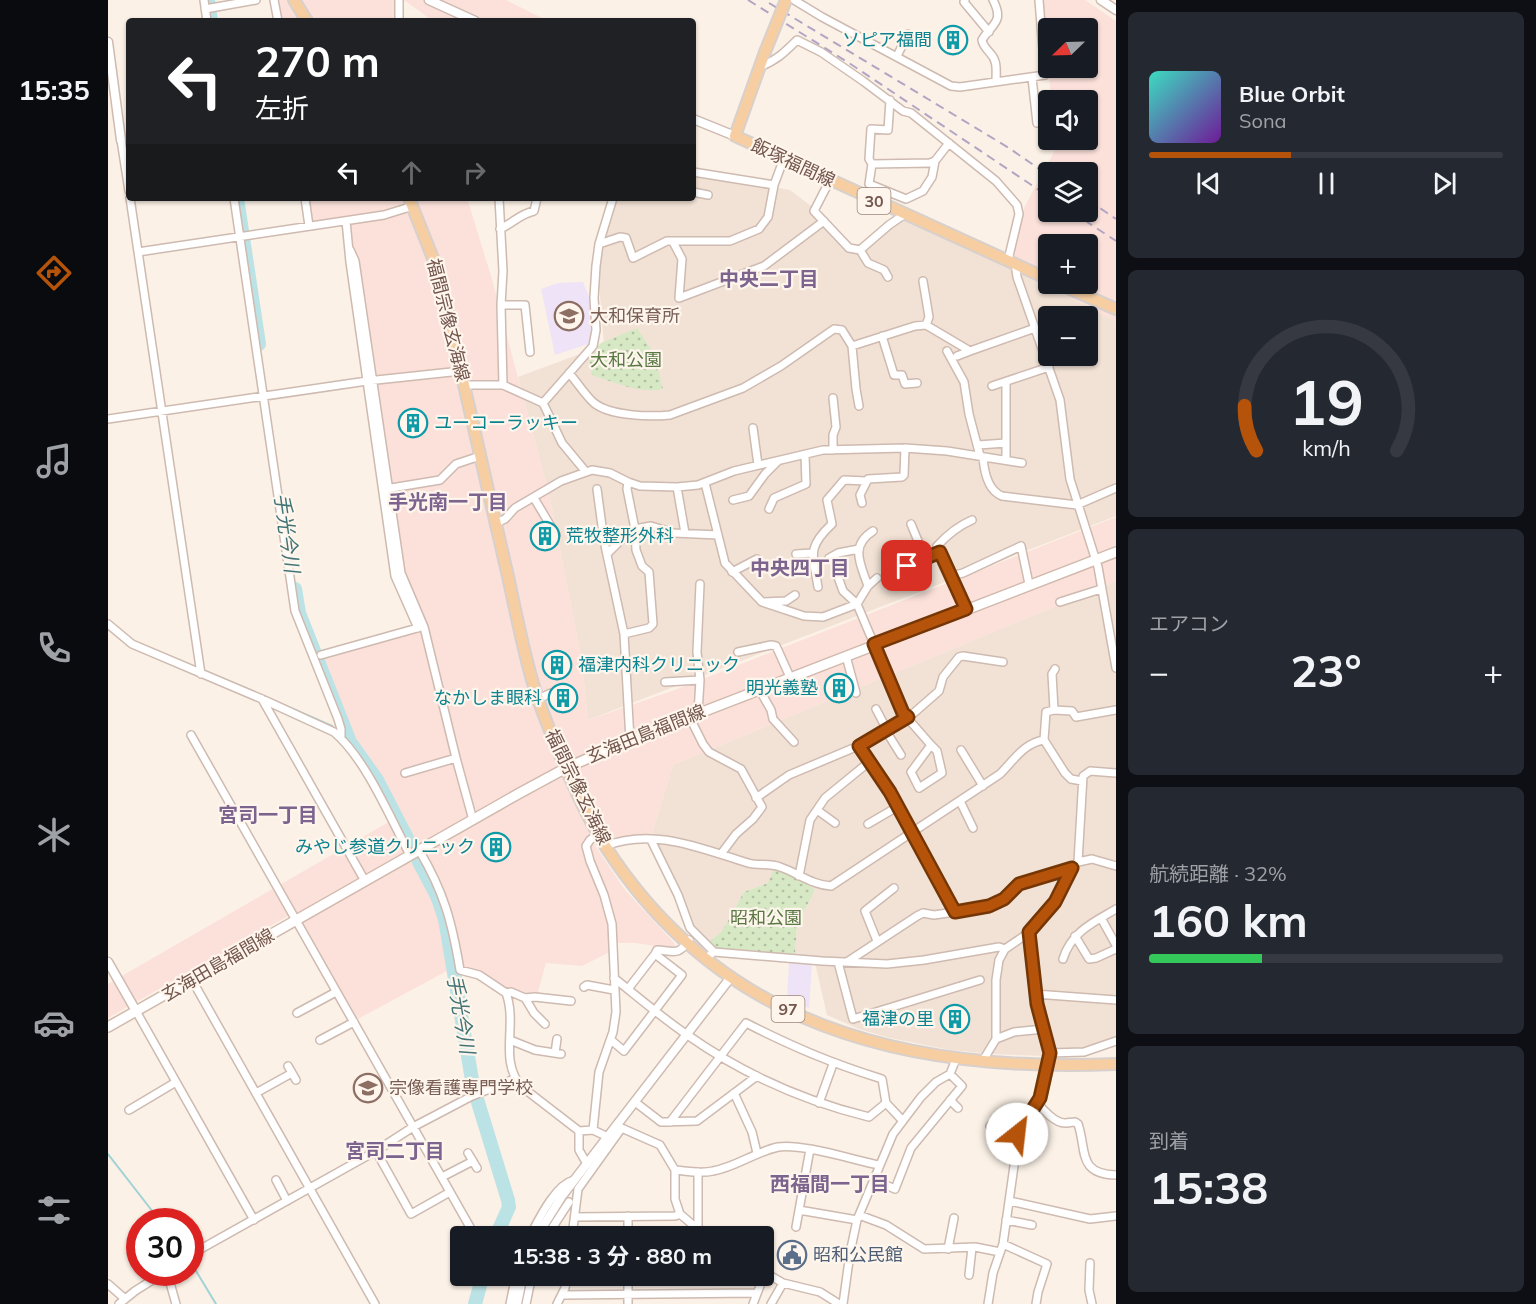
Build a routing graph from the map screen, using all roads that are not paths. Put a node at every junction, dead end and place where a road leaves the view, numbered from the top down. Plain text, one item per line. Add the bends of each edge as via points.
1 (204, 0) edge
2 (256, 0) edge
3 (274, 0) edge
4 (294, 0) edge
5 (399, 0) edge
6 (429, 0) edge
7 (786, 0) edge
8 (794, 0) edge
9 (965, 0) edge
10 (993, 0) edge
11 (1039, 0) edge
12 (1104, 1) edge
13 (208, 8) junction
14 (1116, 10) edge
15 (207, 18) edge
16 (277, 18) edge
17 (305, 18) edge
18 (399, 18) edge
19 (468, 18) edge
20 (989, 32) junction
21 (908, 34) dead end
22 (108, 42) edge
23 (897, 56) junction
24 (759, 66) junction
25 (1032, 78) junction
26 (996, 82) junction
27 (890, 100) junction
28 (1033, 118) dead end
29 (696, 120) edge
30 (735, 136) junction
31 (121, 140) joint
32 (949, 143) junction
33 (784, 158) junction
34 (935, 161) junction
35 (872, 164) junction
36 (126, 172) edge
37 (696, 173) edge
38 (830, 180) junction
39 (774, 184) junction
40 (696, 193) edge
41 (708, 195) dead end
42 (130, 201) edge
43 (235, 201) edge
44 (305, 201) edge
45 (499, 201) edge
46 (536, 201) edge
47 (612, 201) edge
48 (411, 202) edge
49 (905, 214) junction
50 (346, 221) junction
51 (824, 221) junction
52 (309, 226) junction
53 (500, 229) junction
54 (242, 237) junction
55 (673, 242) junction
56 (599, 244) junction
57 (860, 250) junction
58 (138, 252) junction
59 (1012, 262) junction
60 (1038, 274) edge
61 (888, 277) dead end
62 (923, 281) dead end
63 (1082, 294) edge
64 (501, 305) junction
65 (1116, 309) edge
66 (926, 325) junction
67 (1035, 328) junction
68 (882, 336) junction
69 (852, 346) junction
70 (947, 351) dead end
71 (970, 351) junction
72 (530, 352) dead end
73 (957, 356) dead end
74 (1049, 367) junction
75 (461, 371) junction
76 (569, 373) junction
77 (370, 381) junction
78 (1006, 382) junction
79 (917, 383) dead end
80 (464, 385) junction
81 (503, 385) junction
82 (992, 386) dead end
83 (265, 396) junction
84 (833, 398) dead end
85 (543, 403) junction
86 (859, 406) dead end
87 (162, 411) junction
88 (108, 419) edge
89 (753, 429) dead end
90 (1006, 443) junction
91 (978, 445) junction
92 (905, 448) junction
93 (833, 450) junction
94 (805, 455) junction
95 (480, 456) junction
96 (981, 456) junction
97 (1006, 460) junction
98 (778, 461) junction
99 (1022, 463) dead end
100 (758, 465) junction
101 (586, 471) junction
102 (866, 481) junction
103 (628, 482) junction
104 (705, 483) junction
105 (677, 487) junction
106 (385, 488) junction
107 (1116, 488) edge
108 (597, 489) dead end
109 (534, 498) junction
110 (733, 500) dead end
111 (862, 503) dead end
112 (1077, 505) junction
113 (769, 509) dead end
114 (972, 520) dead end
115 (496, 523) junction
116 (910, 524) dead end
117 (635, 531) junction
118 (873, 531) dead end
119 (686, 533) junction
120 (556, 535) dead end
121 (718, 535) junction
122 (859, 549) junction
123 (812, 552) junction
124 (940, 552) junction
125 (1116, 552) edge
126 (607, 554) junction
127 (796, 554) dead end
128 (830, 558) dead end
129 (925, 558) junction
130 (757, 559) dead end
131 (1095, 560) junction
132 (902, 567) dead end
133 (732, 572) junction
134 (837, 574) dead end
135 (951, 576) junction
136 (877, 578) dead end
137 (700, 584) dead end
138 (1029, 584) junction
139 (868, 586) junction
140 (819, 587) dead end
141 (1101, 589) junction
142 (795, 595) dead end
143 (762, 602) junction
144 (1060, 602) dead end
145 (857, 604) junction
146 (966, 609) junction
147 (1116, 614) edge
148 (1106, 616) junction
149 (108, 624) edge
150 (421, 627) junction
151 (624, 634) junction
152 (874, 644) junction
153 (738, 652) dead end
154 (321, 655) dead end
155 (846, 656) junction
156 (1003, 662) dead end
157 (1116, 668) edge
158 (1055, 669) dead end
159 (201, 674) junction
160 (789, 678) junction
161 (700, 680) junction
162 (665, 682) dead end
163 (759, 689) junction
164 (550, 693) dead end
165 (856, 693) dead end
166 (262, 699) junction
167 (538, 699) junction
168 (876, 709) dead end
169 (1054, 710) junction
170 (1116, 710) edge
171 (694, 715) junction
172 (908, 717) junction
173 (887, 730) junction
174 (191, 735) dead end
175 (341, 738) junction
176 (630, 740) junction
177 (1044, 740) junction
178 (794, 742) dead end
179 (931, 745) junction
180 (859, 746) junction
181 (961, 750) dead end
182 (901, 755) dead end
183 (456, 758) junction
184 (869, 762) junction
185 (566, 768) junction
186 (405, 773) dead end
187 (1116, 773) edge
188 (1082, 781) junction
189 (983, 786) junction
190 (756, 798) junction
191 (960, 801) junction
192 (897, 807) junction
193 (817, 810) junction
194 (473, 820) junction
195 (835, 823) dead end
196 (868, 824) dead end
197 (973, 828) dead end
198 (912, 833) junction
199 (598, 834) junction
200 (651, 840) junction
201 (605, 846) junction
202 (414, 853) junction
203 (721, 854) junction
204 (1078, 862) junction
205 (1116, 866) edge
206 (1072, 868) junction
207 (799, 876) junction
208 (365, 881) junction
209 (894, 888) dead end
210 (1116, 909) edge
211 (955, 912) junction
212 (1101, 918) junction
213 (296, 921) junction
214 (1029, 932) junction
215 (694, 934) junction
216 (1075, 936) junction
217 (877, 941) junction
218 (687, 943) junction
219 (1116, 947) edge
220 (1005, 949) junction
221 (655, 954) junction
222 (710, 955) junction
223 (1063, 958) dead end
224 (108, 962) edge
225 (838, 962) junction
226 (847, 962) junction
227 (731, 977) junction
228 (614, 978) junction
229 (192, 980) junction
230 (980, 980) dead end
231 (584, 987) dead end
232 (628, 989) junction
233 (614, 990) junction
234 (336, 992) junction
235 (506, 993) junction
236 (1035, 994) junction
237 (525, 999) junction
238 (1116, 1000) edge
239 (572, 1001) dead end
240 (656, 1010) junction
241 (136, 1011) junction
242 (297, 1013) dead end
243 (354, 1022) junction
244 (545, 1024) dead end
245 (108, 1027) edge
246 (1044, 1029) junction
247 (687, 1035) junction
248 (557, 1039) dead end
249 (996, 1039) junction
250 (320, 1040) dead end
251 (510, 1040) junction
252 (611, 1040) junction
253 (1116, 1041) edge
254 (1050, 1053) junction
255 (721, 1055) junction
256 (956, 1059) junction
257 (982, 1062) junction
258 (832, 1064) junction
259 (1116, 1064) edge
260 (1048, 1065) junction
261 (292, 1073) dead end
262 (950, 1074) junction
263 (757, 1076) junction
264 (514, 1079) junction
265 (176, 1082) junction
266 (256, 1093) junction
267 (734, 1093) junction
268 (950, 1100) junction
269 (635, 1102) junction
270 (1037, 1102) junction
271 (819, 1103) junction
272 (886, 1103) junction
273 (958, 1108) dead end
274 (129, 1110) dead end
275 (902, 1120) junction
276 (670, 1122) junction
277 (990, 1125) dead end
278 (413, 1127) junction
279 (619, 1128) junction
280 (593, 1130) junction
281 (579, 1131) junction
282 (1017, 1134) junction
283 (608, 1137) junction
284 (810, 1149) junction
285 (376, 1151) junction
286 (468, 1153) dead end
287 (758, 1154) junction
288 (473, 1161) junction
289 (587, 1164) junction
290 (879, 1165) junction
291 (477, 1168) dead end
292 (675, 1170) junction
293 (698, 1172) junction
294 (1116, 1175) edge
295 (442, 1178) junction
296 (276, 1180) dead end
297 (574, 1180) junction
298 (874, 1180) junction
299 (309, 1188) junction
300 (450, 1192) junction
301 (563, 1200) junction
302 (287, 1201) junction
303 (1010, 1201) junction
304 (576, 1207) junction
305 (799, 1210) junction
306 (680, 1214) junction
307 (628, 1216) junction
308 (1116, 1216) edge
309 (575, 1217) junction
310 (858, 1217) junction
311 (954, 1218) dead end
312 (254, 1220) junction
313 (1006, 1220) junction
314 (1032, 1225) dead end
315 (469, 1226) edge
316 (535, 1226) edge
317 (544, 1226) edge
318 (551, 1226) edge
319 (574, 1226) edge
320 (628, 1226) edge
321 (694, 1226) edge
322 (698, 1226) edge
323 (796, 1227) dead end
324 (1003, 1244) junction
325 (204, 1247) edge
326 (972, 1248) junction
327 (948, 1249) junction
328 (1000, 1252) junction
329 (1090, 1263) dead end
330 (969, 1275) dead end
331 (774, 1278) edge
332 (783, 1282) junction
333 (108, 1284) edge
334 (144, 1286) edge
335 (170, 1286) edge
336 (514, 1286) edge
337 (521, 1286) edge
338 (530, 1286) edge
339 (564, 1286) edge
340 (628, 1286) edge
341 (760, 1286) edge
342 (758, 1293) junction
343 (562, 1295) junction
344 (628, 1295) junction
345 (121, 1301) edge
346 (176, 1304) edge
347 (375, 1304) edge
348 (510, 1304) edge
349 (517, 1304) edge
350 (526, 1304) edge
351 (557, 1304) edge
352 (628, 1304) edge
353 (753, 1304) edge
354 (771, 1304) edge
355 (841, 1304) edge
356 (988, 1304) edge
357 (1036, 1304) edge
358 (1092, 1304) edge

1 - 13 street
2 - 13 street
3 - 16 street
4 - 17 main road
5 - 18 street
6 - 19 street
7 - 24 main road, 飯塚福間線, bridge
8 - 23 street
9 - 20 street
10 - 20 street via 996,21
11 - 25 street via 1046,75
12 - 14 street
13 - 15 street
20 - 26 street via 982,44 997,64
21 - 23 street
22 - 31 street
23 - 26 street via 951,86
24 - 27 street via 773,62 797,40
24 - 30 main road, 飯塚福間線
25 - 26 street
25 - 28 street
27 - 32 street
27 - 35 street via 888,130 871,129 868,159
29 - 30 street
30 - 33 main road, 飯塚福間線 / 30
31 - 36 street
32 - 34 street
32 - 59 street via 1017,205
33 - 38 main road, 飯塚福間線 / 30
33 - 39 street
34 - 35 street
34 - 35 street via 932,177 923,191 906,199 869,184
37 - 39 street
38 - 49 main road, 飯塚福間線 / 30
38 - 51 street via 813,211
39 - 55 street via 768,217 759,229 730,241
40 - 41 street
42 - 58 street
43 - 54 street
44 - 52 street
45 - 53 street
46 - 53 street via 534,211
47 - 56 street
48 - 50 street via 384,215
48 - 75 main road, 福間宗像玄海線 / 97 via 434,261
49 - 57 street
49 - 59 main road, 飯塚福間線 / 30
50 - 52 street
50 - 77 street
51 - 55 street via 765,266 679,298 682,259
51 - 57 street via 849,249
52 - 54 street
53 - 64 street
54 - 58 street
54 - 83 street
55 - 56 street via 667,240 633,258 626,238
56 - 76 street via 593,346
57 - 61 street via 868,263 884,270
58 - 87 street
59 - 60 main road, 飯塚福間線 / 30
59 - 67 street
62 - 66 street via 929,316
63 - 65 main road
64 - 72 street via 525,305
64 - 81 street
66 - 68 street
66 - 71 street
67 - 71 street
67 - 74 street
68 - 69 street
68 - 79 street via 894,375 902,375 905,384
69 - 76 street via 842,330 834,329 743,388 670,415 603,408
69 - 86 street
70 - 91 street via 964,382
71 - 73 street
74 - 78 street
74 - 112 street via 1060,400
75 - 77 street
75 - 80 main road, 福間宗像玄海線 / 97
76 - 85 street
77 - 83 street
77 - 106 street
78 - 82 street
78 - 90 street
80 - 81 street
80 - 95 main road, 福間宗像玄海線 / 97
81 - 85 street
83 - 87 street
83 - 175 street via 295,611 338,719
84 - 93 street
85 - 101 street via 562,443
87 - 88 street
87 - 159 street
89 - 100 street
90 - 91 street
90 - 97 street
91 - 96 street
92 - 93 street
92 - 96 street
92 - 102 street via 902,477
93 - 94 street
94 - 98 street
94 - 113 street via 806,484 774,498
95 - 106 street via 456,464 440,480
95 - 115 main road, 福間宗像玄海線 / 97
96 - 97 street
96 - 112 street via 995,493
97 - 99 street
98 - 100 street
98 - 110 street via 749,496
100 - 104 street
101 - 103 street via 610,472
101 - 109 street
102 - 111 street via 860,495
102 - 123 street via 843,480 827,500 831,524
103 - 105 street
103 - 117 street
104 - 105 street
104 - 121 street
105 - 119 street
106 - 150 street via 402,580
107 - 112 street
108 - 126 street
109 - 115 street
109 - 120 street
112 - 131 street
114 - 124 street via 943,539 937,546
115 - 167 main road, 福間宗像玄海線 / 97
116 - 129 street
117 - 119 street via 651,526
117 - 126 street
117 - 151 street via 639,560 649,572 653,624
118 - 122 street via 865,536
119 - 121 street
121 - 133 street via 725,563
122 - 128 street
122 - 139 street via 858,558
123 - 127 street
123 - 140 street
124 - 129 street
124 - 135 street
125 - 131 main road, 玄海田島福間線
126 - 151 street
129 - 132 street
130 - 133 street
131 - 138 main road, 玄海田島福間線
131 - 141 street
133 - 143 street
134 - 145 street via 843,591
135 - 138 street via 1021,546
135 - 146 street
136 - 139 street
137 - 161 street
138 - 146 main road, 玄海田島福間線
139 - 145 street
141 - 144 street
141 - 148 street
142 - 143 street via 786,601
143 - 145 street via 813,618
145 - 152 street
146 - 152 main road, 玄海田島福間線
147 - 148 street
148 - 157 street
149 - 159 street via 132,644
150 - 154 street
150 - 183 street
151 - 176 street
152 - 155 main road, 玄海田島福間線
152 - 172 street
153 - 160 street via 776,646
155 - 160 main road, 玄海田島福間線
155 - 165 street
156 - 172 street via 959,657 943,677 939,691
158 - 169 street
159 - 166 street
160 - 163 main road, 玄海田島福間線
161 - 162 street
161 - 171 street
163 - 171 main road, 玄海田島福間線
163 - 178 street via 773,719
164 - 167 street
166 - 175 street
166 - 208 street
167 - 185 main road, 福間宗像玄海線 / 97
168 - 173 street
169 - 170 street via 1072,711 1076,717
169 - 177 street via 1046,712
171 - 176 main road, 玄海田島福間線
171 - 190 street via 703,744 709,752 741,769
172 - 173 street
172 - 179 street
173 - 180 street
173 - 182 street
174 - 213 street
175 - 202 street
176 - 185 main road, 玄海田島福間線
177 - 188 street via 1065,773
177 - 189 street via 1022,750
179 - 179 street via 911,772 919,788 942,773 937,751
180 - 184 street
180 - 190 street via 789,775
181 - 189 street
183 - 186 street
183 - 194 street
184 - 192 street
184 - 193 street via 825,798
185 - 194 main road, 玄海田島福間線
185 - 199 main road, 福間宗像玄海線 / 97
187 - 188 street via 1085,772
188 - 204 street
189 - 191 street
190 - 203 street via 762,807
191 - 197 street
191 - 198 street
192 - 196 street
192 - 198 street
193 - 195 street
193 - 207 street via 810,820
194 - 202 main road, 玄海田島福間線
198 - 207 street via 831,886 819,886
198 - 211 street
199 - 201 main road, 福間宗像玄海線 / 97
199 - 228 street via 586,846 612,924
200 - 201 street via 621,840
200 - 203 street via 677,840
200 - 215 street
201 - 218 main road, 福間宗像玄海線 / 97 via 639,893
202 - 208 main road, 玄海田島福間線
202 - 235 street via 438,886 448,910 460,970 479,975
203 - 207 street via 752,864 778,866
204 - 205 street via 1092,859
204 - 206 street
206 - 211 street via 1019,884 1004,899 989,906
206 - 214 street via 1055,902
208 - 213 main road, 玄海田島福間線
209 - 217 street via 865,911
210 - 212 street
211 - 217 street via 923,913
212 - 216 street
212 - 219 street
213 - 229 main road, 玄海田島福間線
213 - 234 street
214 - 220 street
214 - 236 street
215 - 218 street
215 - 222 street
216 - 219 street via 1089,958
216 - 223 street
217 - 226 street
218 - 221 street via 679,952 657,950
218 - 222 main road, 福間宗像玄海線 / 97
220 - 226 street via 887,964
220 - 249 street via 996,980
221 - 232 street
221 - 240 street via 682,975
222 - 225 street
222 - 227 main road, 福間宗像玄海線 / 97
224 - 241 street
225 - 226 street
225 - 230 street via 850,1020
227 - 247 street
227 - 256 main road, 福間宗像玄海線 / 97 via 771,1001 838,1031 891,1047
228 - 232 street
228 - 233 street
229 - 241 main road, 玄海田島福間線
229 - 266 street
231 - 233 street
232 - 240 street
233 - 252 street via 616,1022
234 - 242 street
234 - 243 street
235 - 237 street
235 - 251 street via 511,1014
236 - 238 street
236 - 246 street
237 - 239 street
237 - 244 street
240 - 247 street
240 - 252 street via 624,1051
241 - 245 main road, 玄海田島福間線
241 - 265 street
243 - 250 street
243 - 278 street
246 - 249 street via 1014,1032
246 - 254 street
247 - 255 street
247 - 269 street
248 - 251 street via 558,1054
249 - 257 street
251 - 264 street
252 - 280 street via 599,1072
253 - 254 street via 1084,1052
254 - 260 street
255 - 258 street via 746,1023
255 - 263 street
255 - 276 street
256 - 257 main road, 福間宗像玄海線 / 97
256 - 262 street
257 - 260 main road, 福間宗像玄海線 / 97
258 - 271 street
258 - 272 street via 882,1079
259 - 260 main road, 福間宗像玄海線 / 97
260 - 270 street
261 - 266 street
262 - 268 street via 962,1086
262 - 275 street via 936,1082
263 - 267 street
263 - 271 street
264 - 278 street via 475,1094
264 - 281 street
265 - 274 street
265 - 312 street
266 - 299 street
267 - 276 street via 697,1121
267 - 287 street
268 - 273 street
268 - 298 street via 911,1148 895,1189
269 - 276 street via 661,1122
269 - 279 street
270 - 282 street
270 - 294 street via 1059,1121 1078,1124 1089,1164 1098,1173
271 - 272 street via 868,1117
272 - 275 street
275 - 290 street
277 - 282 street
278 - 285 street
278 - 295 street
279 - 283 street
279 - 292 street via 660,1145
279 - 304 street via 578,1189
280 - 281 street
280 - 283 street
281 - 289 street via 579,1150
282 - 303 street
283 - 289 street
284 - 287 street via 780,1147
284 - 290 street
284 - 305 street
285 - 299 street
285 - 300 street via 411,1214
286 - 288 street
287 - 293 street via 726,1168
288 - 291 street
288 - 295 street
289 - 297 street
290 - 298 street
292 - 293 street
292 - 306 street via 675,1199
293 - 322 street
295 - 300 street
296 - 302 street
297 - 301 street
297 - 316 street via 566,1182
298 - 310 street
299 - 302 street
299 - 347 street
300 - 315 street
301 - 304 street
301 - 317 street
301 - 318 street
302 - 312 street
303 - 308 street via 1090,1219
303 - 313 street
304 - 309 street
305 - 310 street
305 - 323 street
306 - 307 street
306 - 321 street
307 - 309 street
307 - 320 street
309 - 319 street
310 - 327 street via 886,1225 924,1249
310 - 355 street
311 - 327 street
312 - 325 street
313 - 314 street
313 - 324 street
324 - 328 street
324 - 357 street via 1047,1264
326 - 327 street
326 - 328 street
326 - 330 street
328 - 356 street
329 - 358 street
331 - 332 street
332 - 354 street
332 - 355 street via 820,1292
333 - 345 street
334 - 345 street
335 - 346 street
336 - 348 street
337 - 349 street
338 - 350 street
339 - 343 street
340 - 344 street
341 - 342 street
342 - 344 street
342 - 353 street
343 - 344 street
343 - 351 street
344 - 352 street

